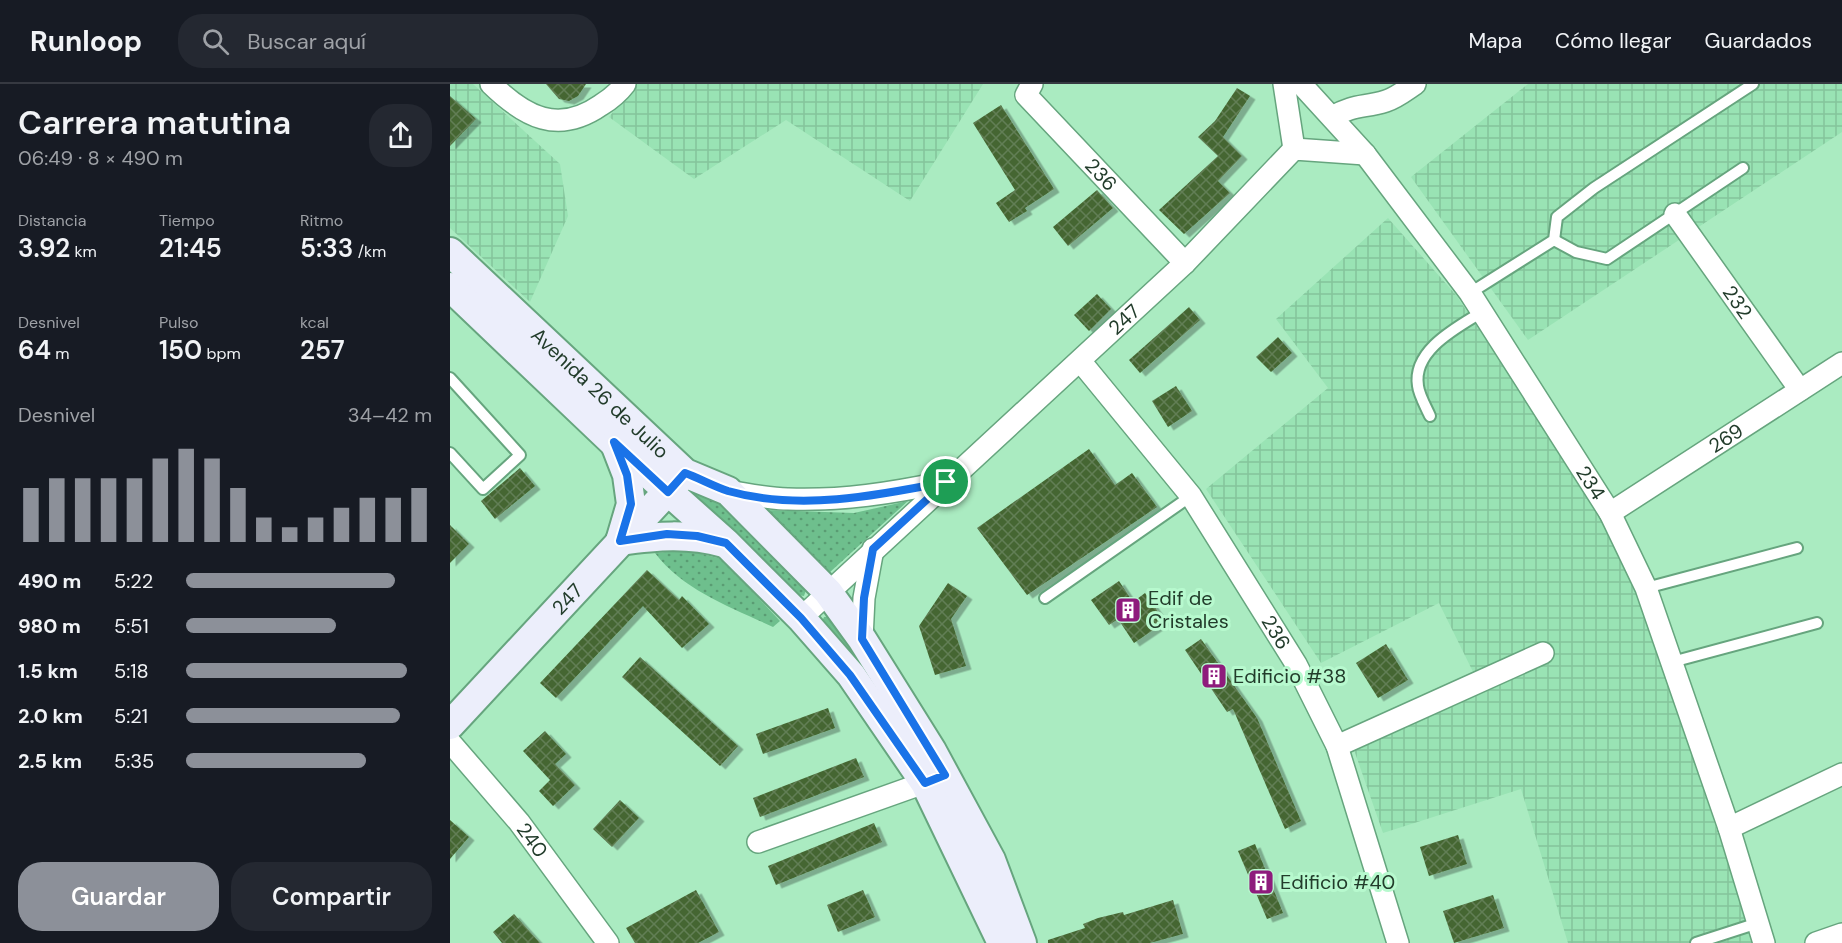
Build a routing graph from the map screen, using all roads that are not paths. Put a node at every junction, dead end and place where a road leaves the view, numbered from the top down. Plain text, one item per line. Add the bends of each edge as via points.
1 (491, 84) edge
2 (626, 84) edge
3 (1032, 84) edge
4 (1284, 84) edge
5 (1301, 84) edge
6 (1415, 84) edge
7 (1753, 84) edge
8 (1332, 117) junction
9 (1294, 149) junction
10 (1365, 154) junction
11 (1743, 168) dead end
12 (1675, 214) junction
13 (1554, 240) junction
14 (450, 252) edge
15 (1185, 263) junction
16 (450, 287) edge
17 (1470, 293) junction
18 (1482, 312) junction
19 (1081, 362) junction
20 (1841, 365) edge
21 (452, 386) edge
22 (1800, 390) junction
23 (1430, 416) dead end
24 (614, 442) junction
25 (450, 453) edge
26 (676, 482) junction
27 (946, 482) junction
28 (728, 491) junction
29 (1191, 496) junction
30 (1610, 513) junction
31 (620, 541) junction
32 (726, 543) junction
33 (1797, 548) dead end
34 (873, 549) junction
35 (1646, 588) junction
36 (828, 592) junction
37 (1044, 598) dead end
38 (801, 618) junction
39 (1817, 623) dead end
40 (862, 639) junction
41 (1543, 653) dead end
42 (1672, 662) junction
43 (450, 725) edge
44 (450, 742) edge
45 (1337, 746) junction
46 (1842, 774) edge
47 (935, 779) junction
48 (1729, 828) junction
49 (758, 843) dead end
50 (1761, 933) edge
51 (1842, 934) edge
52 (608, 943) edge
53 (1002, 943) edge
54 (1022, 943) edge
55 (1398, 943) edge
56 (1696, 943) edge
57 (1816, 943) edge

1 - 2 street via 530,114 558,123 588,114
3 - 15 street, 236 via 1026,96
4 - 9 street
5 - 8 street, 234
6 - 8 street via 1389,100 1351,106
7 - 13 lane via 1594,188 1557,217
8 - 10 street, 234
9 - 10 street
9 - 15 street, 247
10 - 17 street, 234
11 - 12 lane
12 - 13 lane via 1607,260 1575,252
12 - 22 street, 232
13 - 17 lane
14 - 26 street, Avenida 26 de Julio
15 - 19 street, 247
16 - 24 street, Avenida 26 de Julio
17 - 18 street, 234
18 - 23 lane via 1446,335 1421,362 1417,385
18 - 30 street, 234
19 - 27 street, 247
19 - 29 street, 236
20 - 22 street, 269
21 - 25 lane via 520,455 483,489
22 - 30 street, 269
24 - 26 street, Avenida 26 de Julio
24 - 31 street via 627,475 631,504
26 - 28 street, Avenida 26 de Julio
26 - 31 street, 247
26 - 32 street, Avenida 26 de Julio
27 - 28 street, 247 via 874,497 828,500 785,500
27 - 34 street, 247
28 - 36 street, Avenida 26 de Julio
29 - 37 lane
29 - 45 street, 236 via 1296,664
30 - 35 street, 234
31 - 32 street via 667,534
31 - 43 street, 247
32 - 38 street, Avenida 26 de Julio
33 - 35 lane
34 - 36 street, 247
34 - 40 street
35 - 42 street, 234
36 - 38 street, 247
36 - 40 street, Avenida 26 de Julio
38 - 47 street, Avenida 26 de Julio
39 - 42 lane
40 - 47 street, Avenida 26 de Julio
41 - 45 street
42 - 48 street, 234
44 - 52 street, 240 via 519,822
45 - 55 street, 236
46 - 48 street
47 - 49 street
47 - 53 street, Avenida 26 de Julio
47 - 54 street, Avenida 26 de Julio via 991,860
48 - 50 street, 234
50 - 56 lane
51 - 57 street

